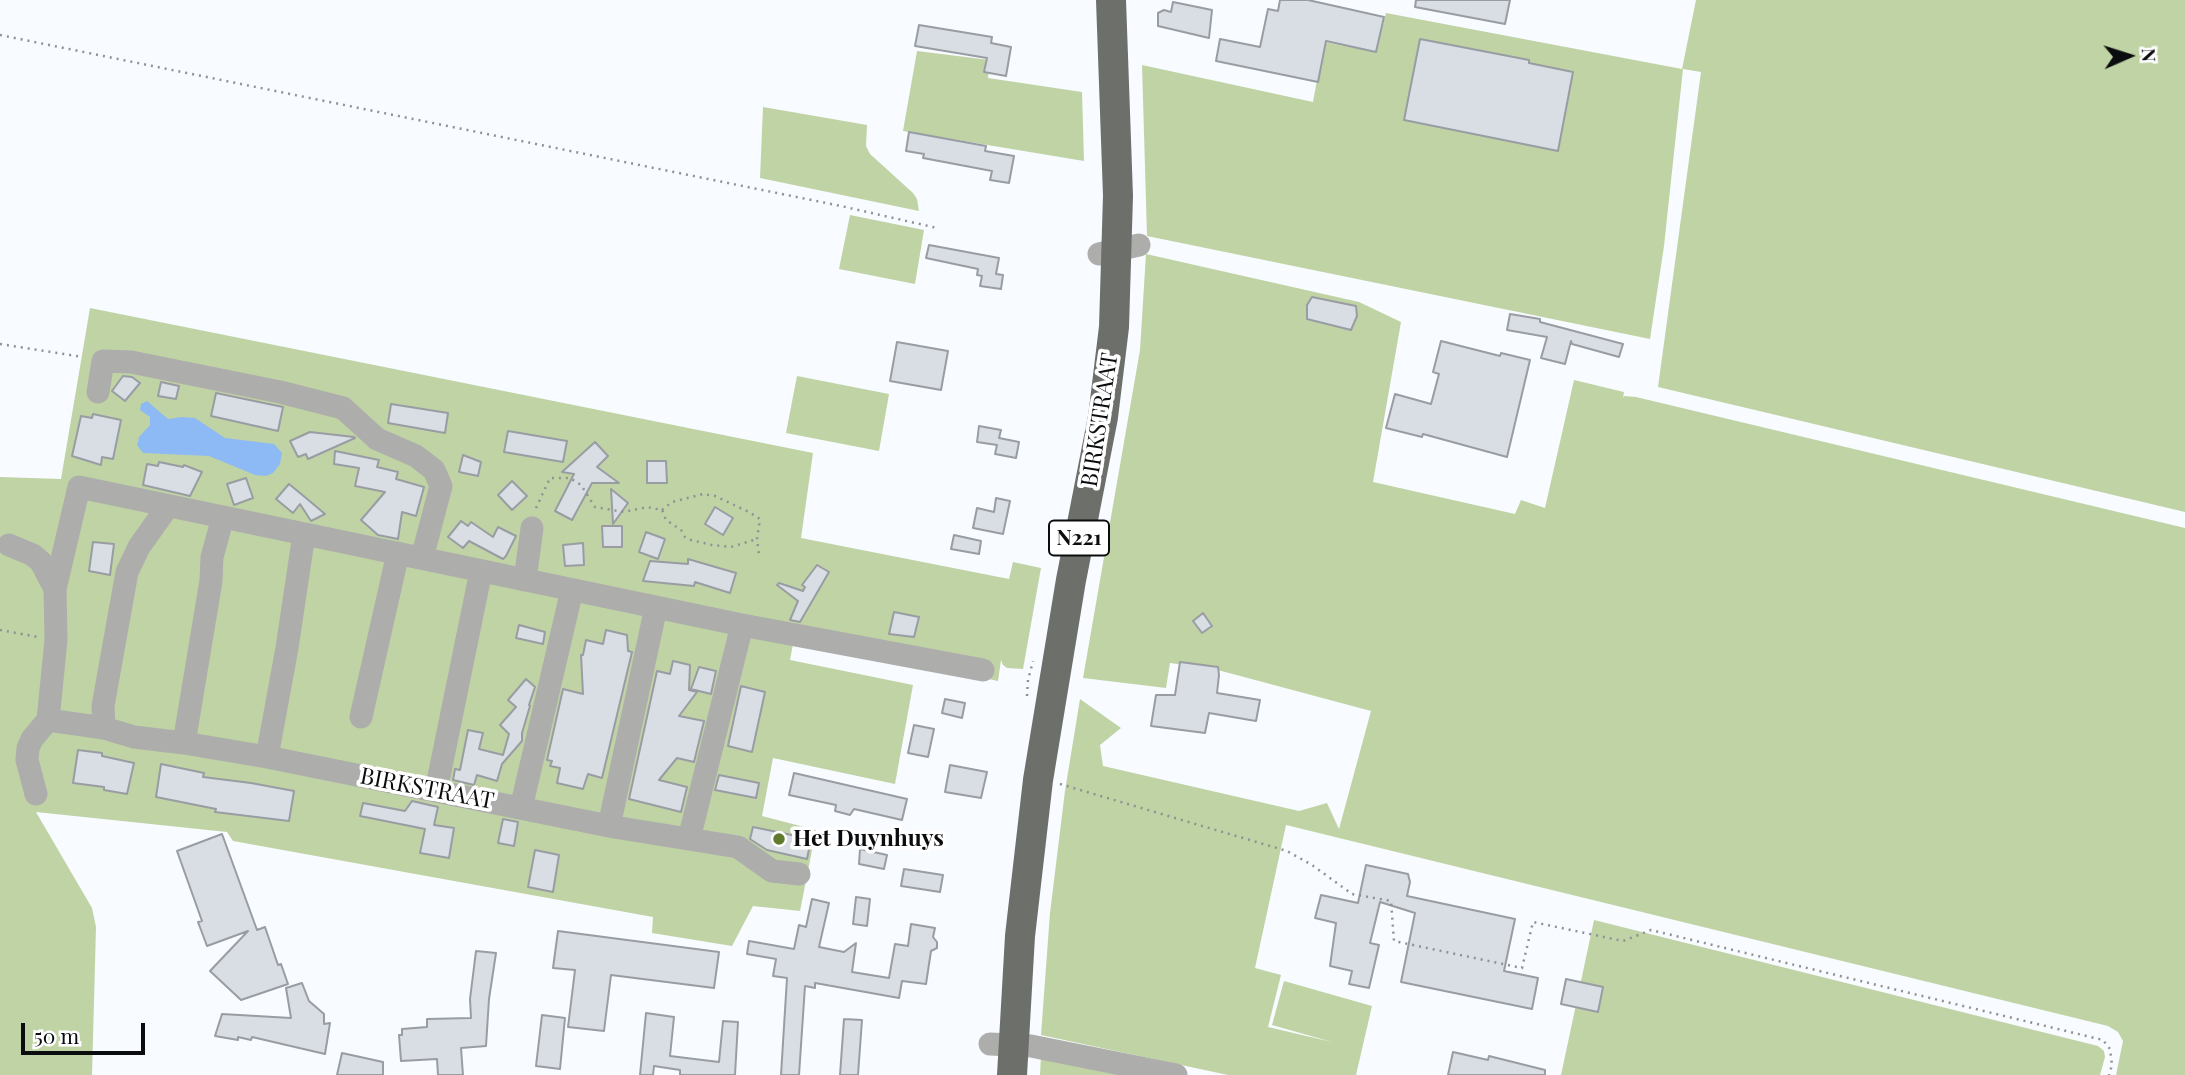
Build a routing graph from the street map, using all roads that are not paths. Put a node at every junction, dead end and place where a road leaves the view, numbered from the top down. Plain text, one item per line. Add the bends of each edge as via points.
1 (1111, 0) edge
2 (98, 392) dead end
3 (169, 506) junction
4 (223, 517) junction
5 (532, 528) road end
6 (304, 534) junction
7 (9, 545) dead end
8 (398, 553) junction
9 (422, 558) junction
10 (481, 571) junction
11 (525, 580) junction
12 (55, 589) junction
13 (572, 590) junction
14 (656, 607) junction
15 (742, 625) junction
16 (983, 670) dead end
17 (361, 717) dead end
18 (48, 720) junction
19 (104, 728) junction
20 (184, 743) junction
21 (267, 757) junction
22 (436, 791) junction
23 (36, 794) dead end
24 (521, 808) junction
25 (609, 826) junction
26 (689, 839) junction
27 (799, 874) dead end
28 (1001, 1044) junction
29 (1012, 1075) edge
30 (1176, 1075) edge

1 - 28 main road, BIRKSTRAAT / N221 via 1119,249 1114,327 1103,417 1038,780 1020,936
2 - 9 street via 103,361 131,362 343,408 377,439 416,456 433,470 441,486
3 - 4 street
3 - 12 street via 79,487
3 - 19 street via 127,572 103,706
4 - 6 street
4 - 20 street via 212,557 212,581
5 - 11 street
6 - 8 street
6 - 21 street
7 - 12 street via 41,562
8 - 9 street
8 - 17 street
9 - 10 street
10 - 11 street
10 - 22 street
11 - 13 street
12 - 18 street via 56,640
13 - 14 street
13 - 24 street
14 - 15 street
14 - 25 street
15 - 16 street
15 - 26 street
18 - 19 street, BIRKSTRAAT
18 - 23 street via 27,748
19 - 20 street, BIRKSTRAAT
20 - 21 street, BIRKSTRAAT
21 - 22 street, BIRKSTRAAT
22 - 24 street, BIRKSTRAAT
24 - 25 street, BIRKSTRAAT
25 - 26 street, BIRKSTRAAT
26 - 27 street, BIRKSTRAAT via 738,847 772,872
28 - 29 main road, BIRKSTRAAT / N221
28 - 30 street

